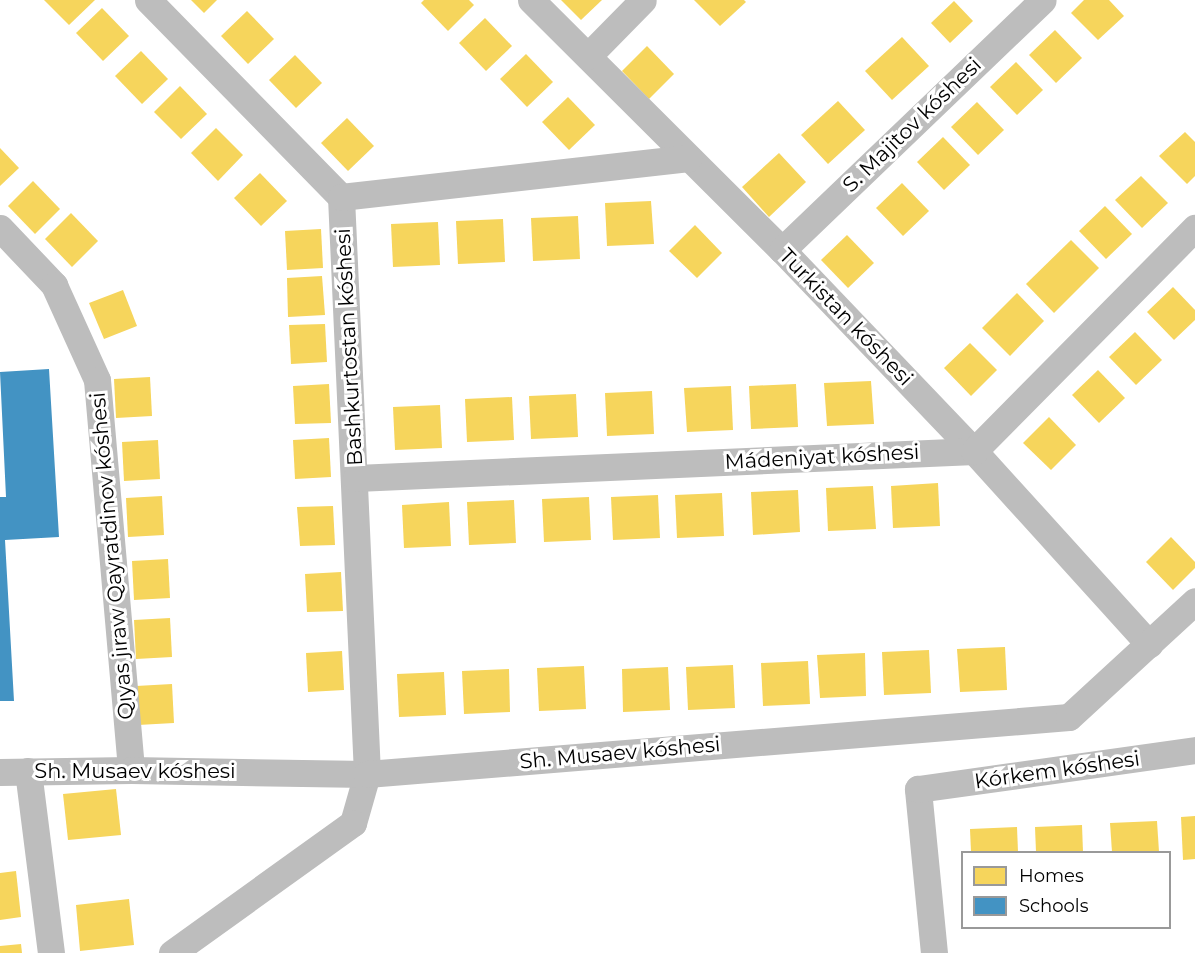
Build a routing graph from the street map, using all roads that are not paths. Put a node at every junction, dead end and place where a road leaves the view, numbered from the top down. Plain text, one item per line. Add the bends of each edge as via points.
1 (147, 0) edge
2 (531, 0) edge
3 (643, 0) edge
4 (1043, 0) edge
5 (588, 56) junction
6 (689, 158) junction
7 (341, 197) junction
8 (0, 228) edge
9 (1195, 228) edge
10 (782, 250) junction
11 (974, 451) junction
12 (356, 478) junction
13 (1195, 601) edge
14 (1149, 644) junction
15 (1195, 750) edge
16 (131, 770) junction
17 (0, 771) edge
18 (28, 771) junction
19 (367, 774) junction
20 (51, 953) edge
21 (172, 953) edge
22 (934, 953) edge

1 - 7 street, Bashkurtostan kóshesi
2 - 5 street, Turkistan kóshesi
3 - 5 street
4 - 10 street, S. Majitov kóshesi
5 - 6 street, Turkistan kóshesi
6 - 7 street
6 - 10 street, Turkistan kóshesi
7 - 12 street, Bashkurtostan kóshesi
8 - 16 street, Qıyas jıraw Qayratdinov kóshesi via 54,285 97,380
9 - 11 street
10 - 11 street, Turkistan kóshesi
11 - 12 street, Mádeniyat kóshesi
11 - 14 street, Turkistan kóshesi
12 - 19 street, Bashkurtostan kóshesi
13 - 14 street, Sh. Musaev kóshesi
14 - 19 street, Sh. Musaev kóshesi via 1069,717
15 - 22 street, Kórkem kóshesi via 918,789
16 - 18 street, Sh. Musaev kóshesi
16 - 19 street, Sh. Musaev kóshesi
17 - 18 street, Sh. Musaev kóshesi
18 - 20 street
19 - 21 street, Bashkurtostan kóshesi via 353,823

